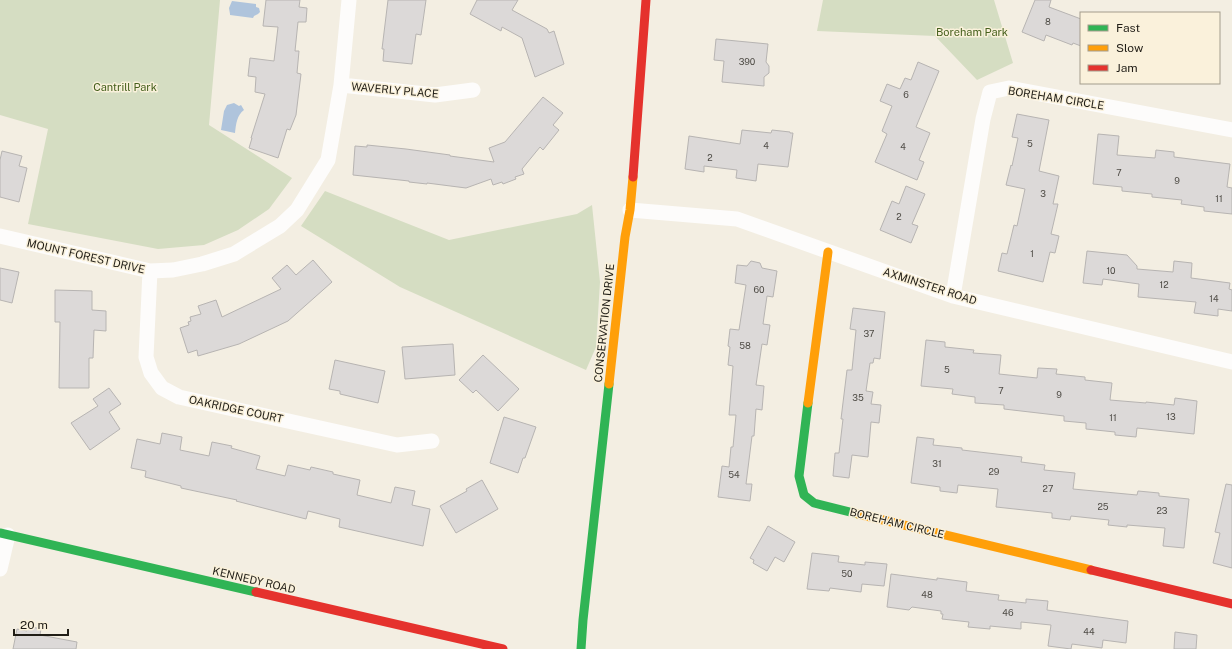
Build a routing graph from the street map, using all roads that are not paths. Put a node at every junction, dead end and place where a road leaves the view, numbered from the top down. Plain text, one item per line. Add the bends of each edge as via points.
1 (348, 0) edge
2 (646, 0) edge
3 (341, 85) junction
4 (473, 90) dead end
5 (1232, 130) edge
6 (630, 210) junction
7 (0, 236) edge
8 (828, 252) junction
9 (150, 271) junction
10 (953, 296) junction
11 (1232, 362) edge
12 (432, 441) dead end
13 (4, 534) edge
14 (0, 569) edge
15 (1232, 604) edge
16 (504, 649) edge
17 (581, 649) edge

1 - 3 street, MOUNT FOREST DRIVE
2 - 6 street, CONSERVATION DRIVE
3 - 4 street, WAVERLY PLACE via 435,95
3 - 9 street, MOUNT FOREST DRIVE via 328,160 297,210 280,226 234,254 173,270
5 - 10 street, BOREHAM CIRCLE via 1009,88 990,92 983,119
6 - 8 street, AXMINSTER ROAD via 737,219
6 - 17 street, CONSERVATION DRIVE via 624,245
7 - 9 street, MOUNT FOREST DRIVE
8 - 10 street, AXMINSTER ROAD
8 - 15 street, BOREHAM CIRCLE via 799,476 804,495 814,503
9 - 12 street, OAKRIDGE COURT via 146,357 151,373 162,388 179,397 397,445
10 - 11 street, AXMINSTER ROAD
13 - 14 street
13 - 16 street, KENNEDY ROAD

